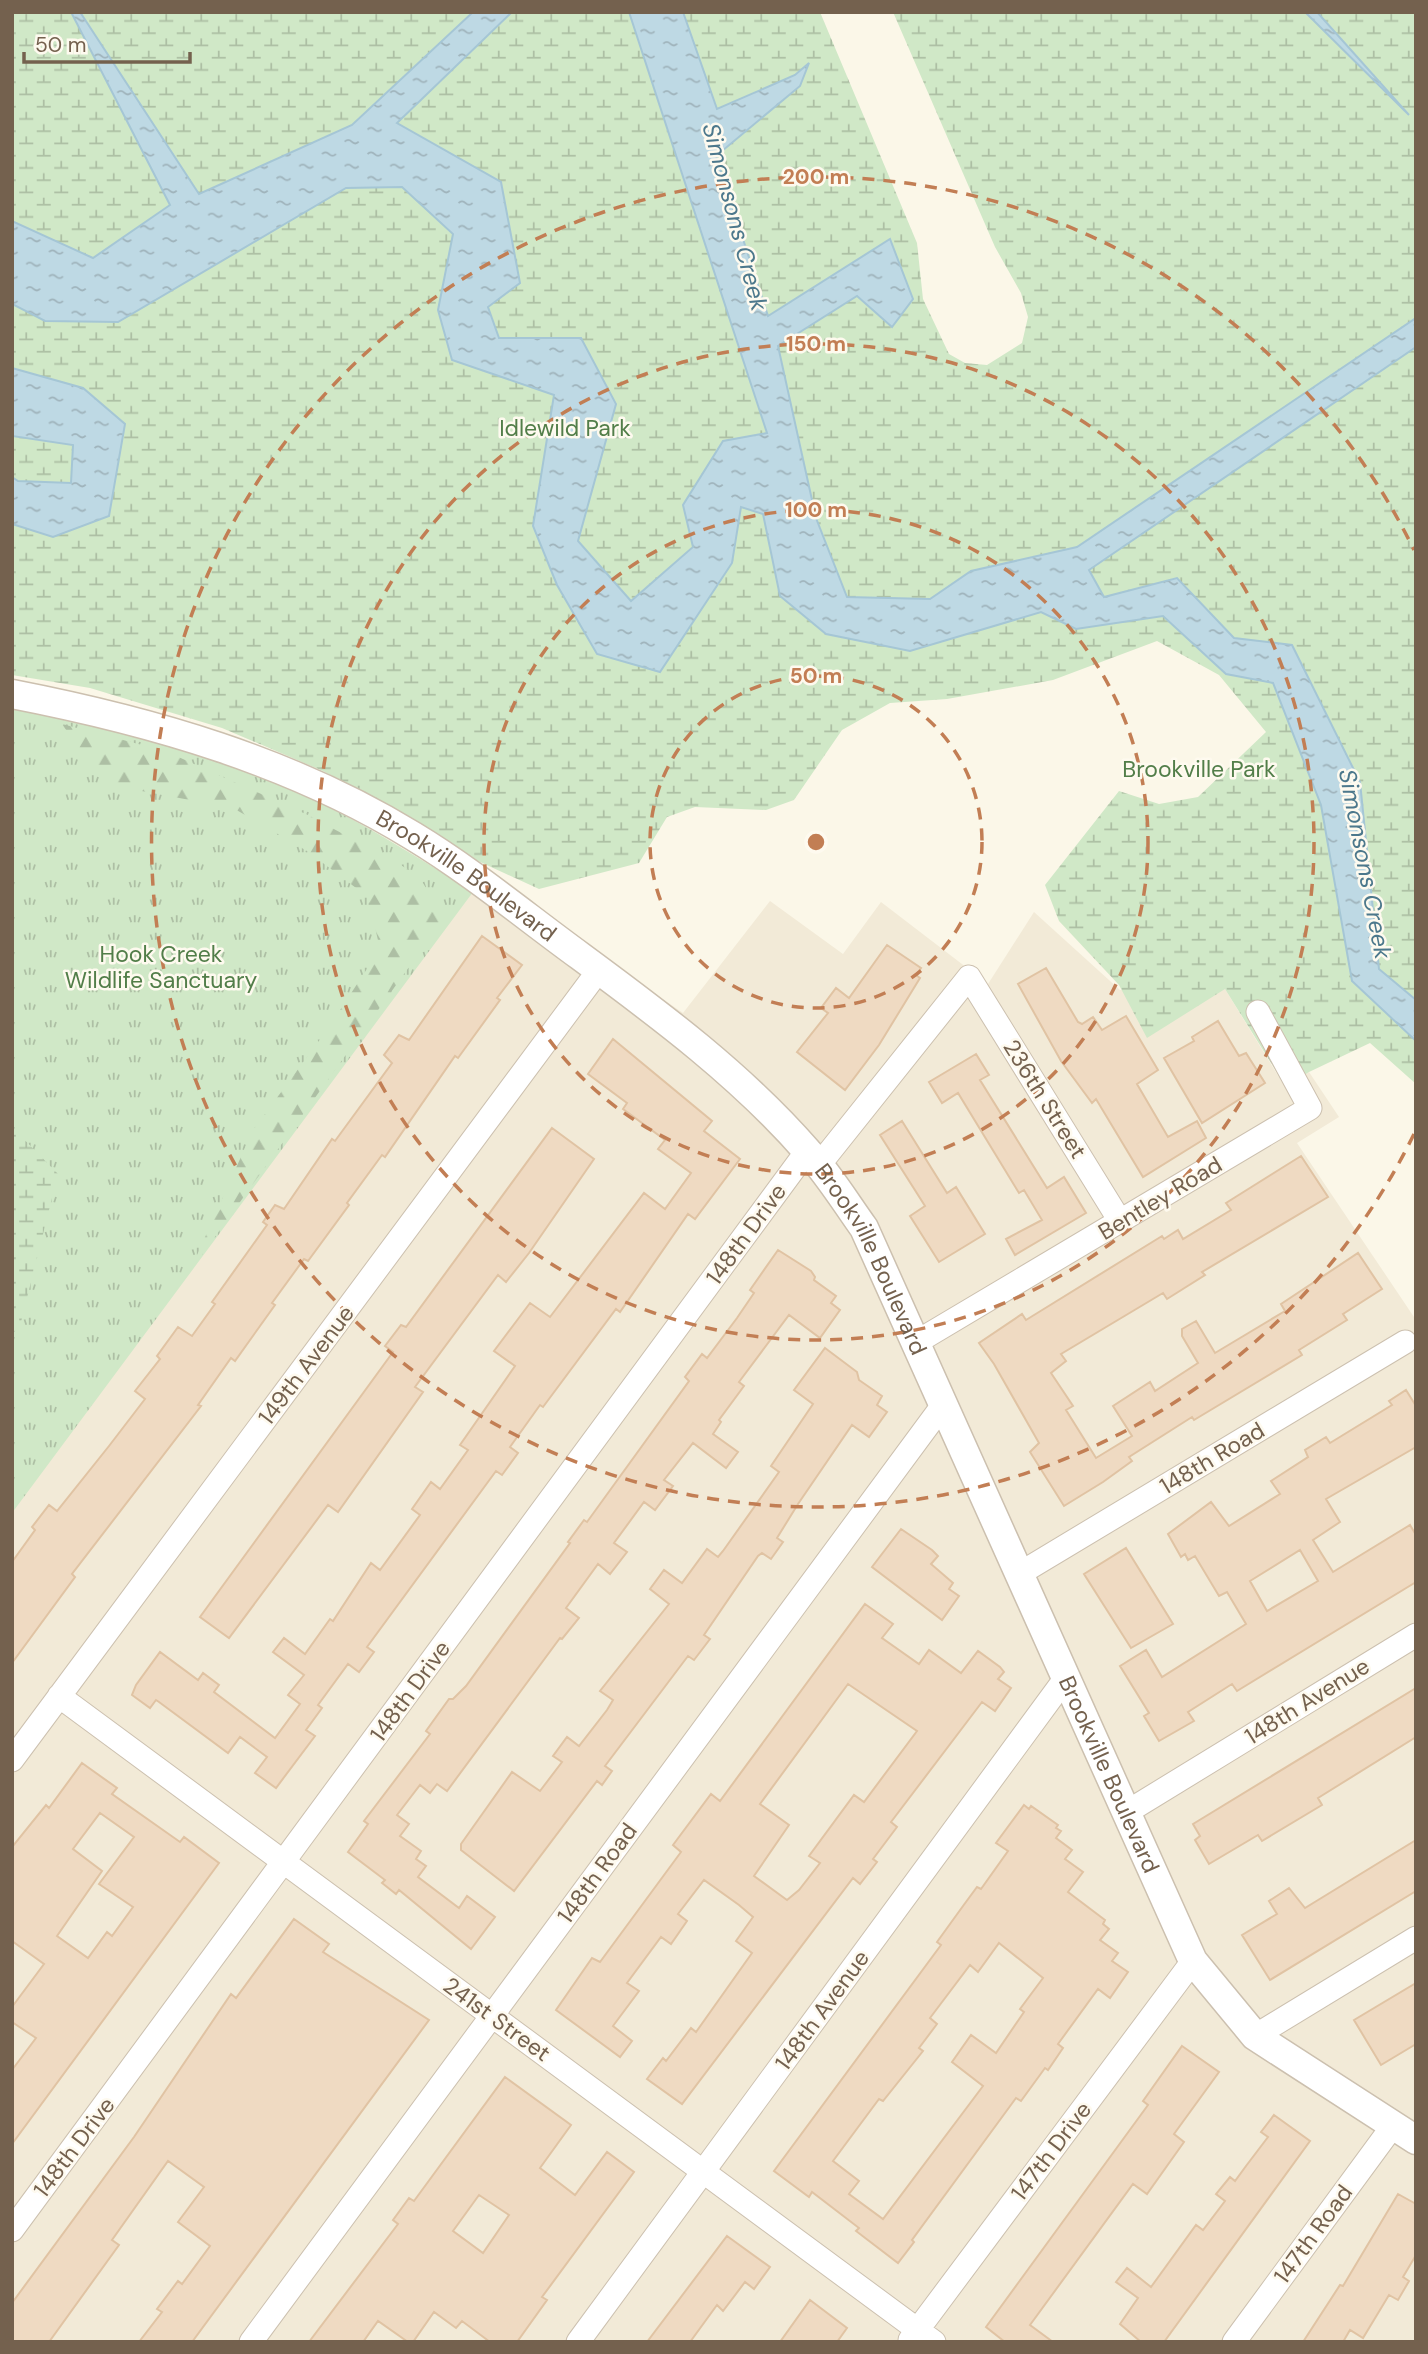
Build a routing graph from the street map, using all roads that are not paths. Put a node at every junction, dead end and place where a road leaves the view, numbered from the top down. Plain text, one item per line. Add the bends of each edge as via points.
1 (12, 694) edge
2 (599, 970) junction
3 (969, 976) joint
4 (1258, 1012) dead end
5 (813, 1158) junction
6 (1120, 1221) junction
7 (1405, 1342) dead end
8 (915, 1343) junction
9 (943, 1405) junction
10 (1019, 1574) junction
11 (1416, 1634) edge
12 (1065, 1679) junction
13 (59, 1696) junction
14 (12, 1760) edge
15 (1126, 1812) junction
16 (284, 1862) junction
17 (1416, 1938) edge
18 (1193, 1961) junction
19 (492, 2016) junction
20 (1255, 2036) junction
21 (1404, 2133) edge
22 (704, 2171) junction
23 (12, 2230) edge
24 (920, 2338) edge
25 (251, 2342) edge
26 (578, 2342) edge
27 (1234, 2342) edge

1 - 2 street, Brookville Boulevard via 101,711 202,740 331,793 415,837
2 - 5 street, Brookville Boulevard via 717,1062
2 - 13 street, 149th Avenue
3 - 5 street, 148th Drive
3 - 6 street, 236th Street
4 - 6 street, Bentley Road via 1310,1108
5 - 8 street, Brookville Boulevard via 864,1228
5 - 16 street, 148th Drive
6 - 8 street, Bentley Road
7 - 10 street, 148th Road
8 - 9 street, Brookville Boulevard
9 - 10 street, Brookville Boulevard
9 - 19 street, 148th Road
10 - 12 street, Brookville Boulevard
11 - 15 street, 148th Avenue
12 - 15 street, Brookville Boulevard
12 - 22 street, 148th Avenue
13 - 14 street, 149th Avenue
13 - 16 street, 241st Street
15 - 18 street, Brookville Boulevard
16 - 19 street, 241st Street
16 - 23 street, 148th Drive
17 - 20 street
18 - 20 street, Brookville Boulevard
18 - 24 street, 147th Drive
19 - 22 street, 241st Street
19 - 25 street, 148th Road
20 - 21 street, Brookville Boulevard
21 - 27 street, 147th Road
22 - 24 street, 241st Street
22 - 26 street, 148th Avenue

